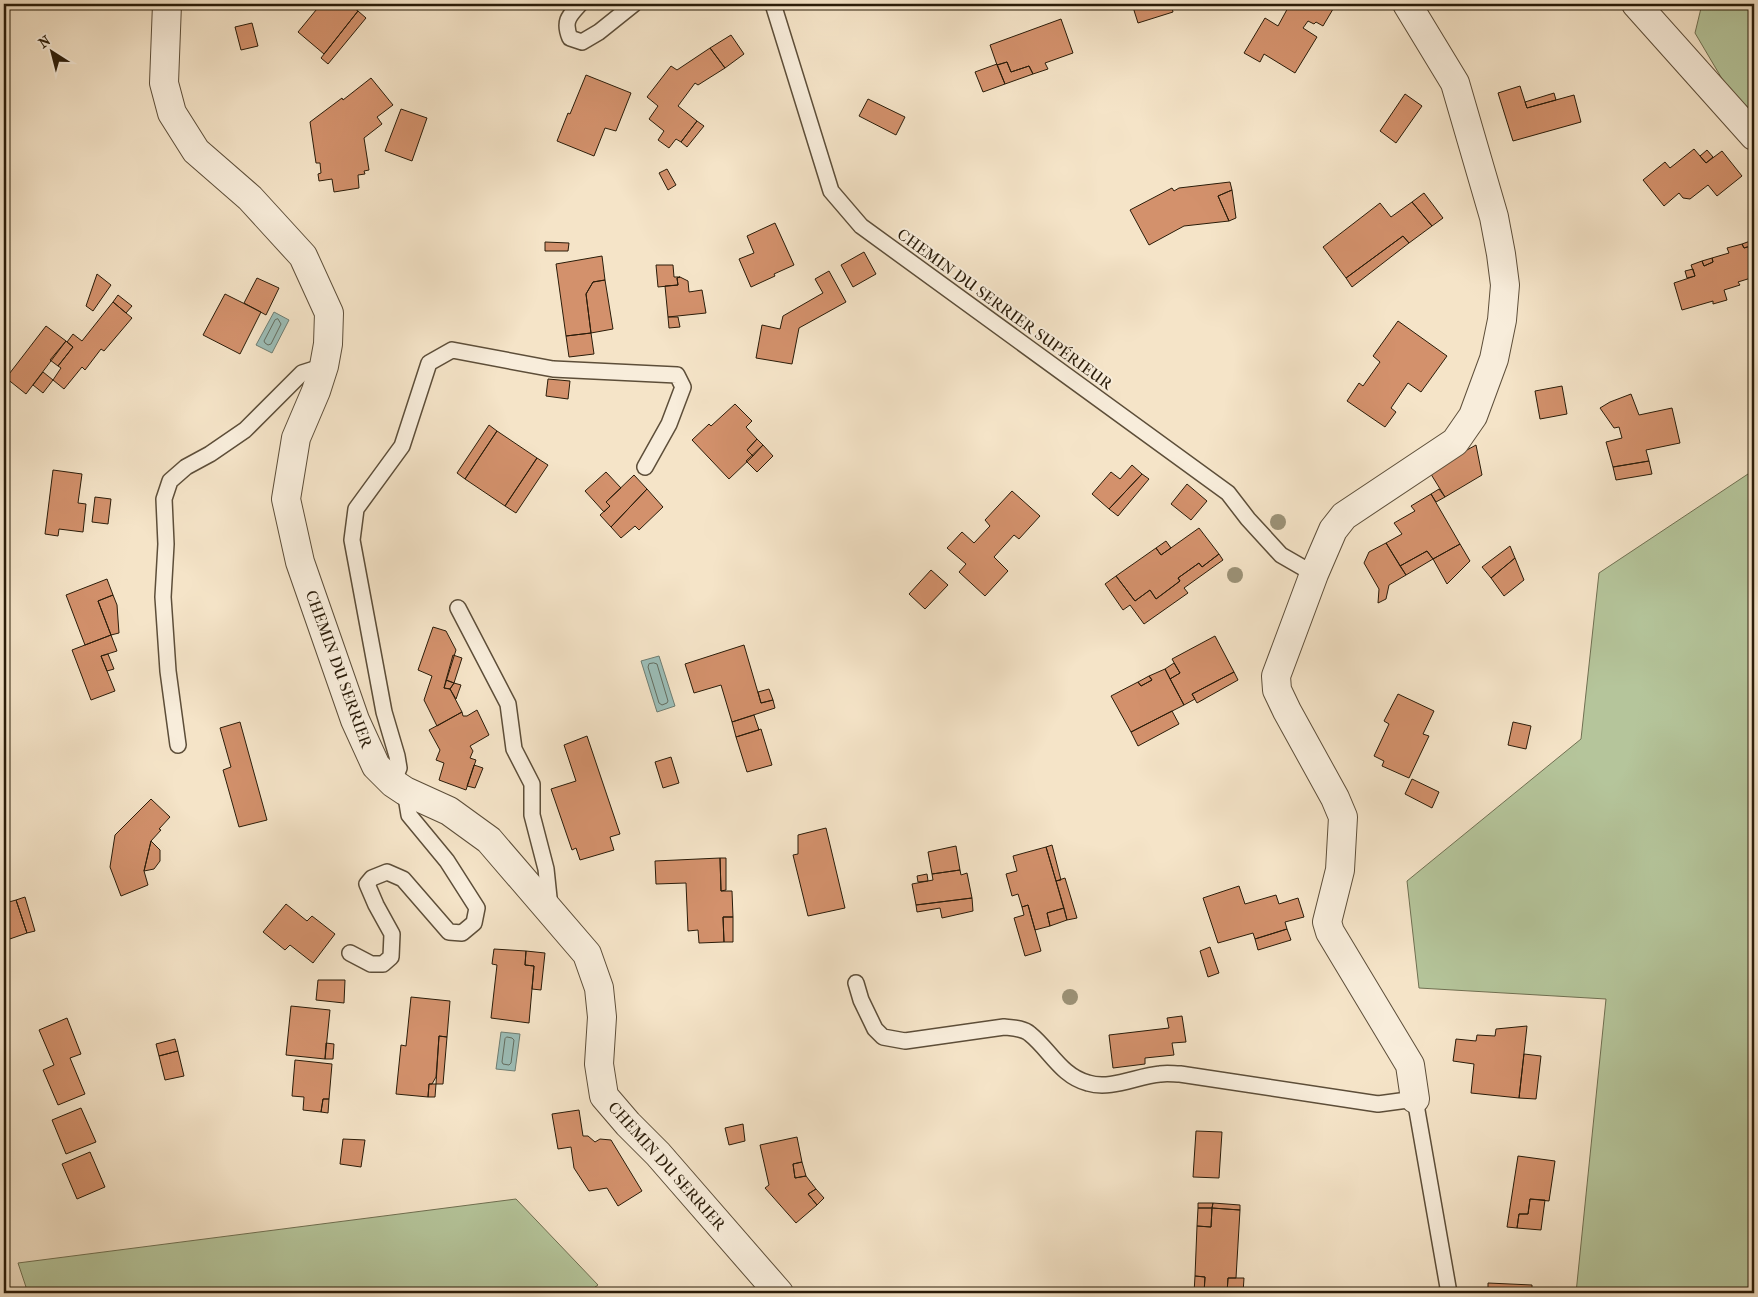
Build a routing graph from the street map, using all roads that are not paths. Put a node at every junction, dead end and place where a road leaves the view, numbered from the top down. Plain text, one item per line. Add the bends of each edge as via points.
1 (167, 4) edge
2 (580, 4) edge
3 (634, 4) edge
4 (773, 4) edge
5 (1407, 4) edge
6 (1636, 4) edge
7 (1754, 136) edge
8 (324, 366) junction
9 (645, 467) dead end
10 (1314, 574) junction
11 (458, 608) dead end
12 (178, 745) dead end
13 (399, 787) junction
14 (551, 911) junction
15 (350, 952) dead end
16 (856, 983) dead end
17 (1415, 1099) junction
18 (780, 1293) edge
19 (1449, 1293) edge

1 - 8 street, CHEMIN DU SERRIER via 164,83 172,114 196,151 250,198 303,256 328,313
2 - 3 lane via 568,17 566,29 570,38 582,42
4 - 10 lane, CHEMIN DU SERRIER SUPÉRIEUR via 831,191 861,226 1228,494 1281,556
5 - 10 street via 1455,83 1494,217 1504,285 1502,320 1494,359 1473,416 1455,442 1344,516 1333,530
6 - 7 street
8 - 12 lane via 302,373 246,430 186,467 170,481 164,498 163,597
8 - 13 street, CHEMIN DU SERRIER via 296,438 286,499 300,562 355,720 376,766
9 - 13 lane via 669,424 683,387 677,375 553,369 452,350 429,363 402,446 356,509 352,540 384,712 397,756
10 - 17 street via 1276,676 1277,690 1343,817 1340,870 1327,922 1330,932 1410,1065
11 - 14 lane via 508,704 514,749 532,784 532,815 546,869
13 - 14 street, CHEMIN DU SERRIER via 449,811 489,840
13 - 15 lane via 409,816 447,860 477,908 474,923 462,933 449,932 403,880 387,872 372,878 367,884 392,934 390,957 383,964 371,964
14 - 18 street, CHEMIN DU SERRIER via 587,954 600,988 599,1064 604,1096
16 - 17 lane via 875,1029 883,1037 905,1040 1017,1028 1029,1033 1072,1076 1102,1086 1162,1073 1378,1104
17 - 19 lane

